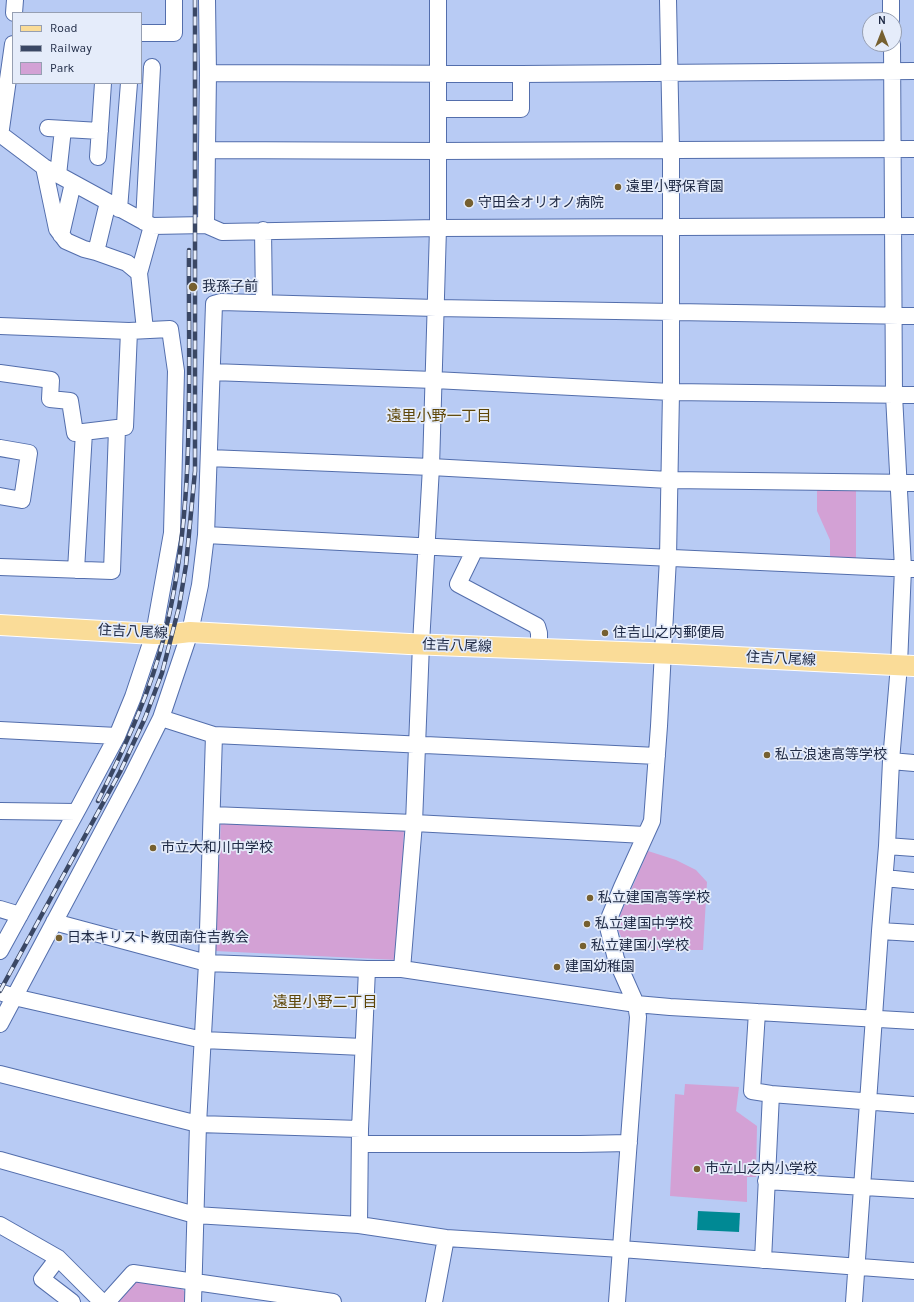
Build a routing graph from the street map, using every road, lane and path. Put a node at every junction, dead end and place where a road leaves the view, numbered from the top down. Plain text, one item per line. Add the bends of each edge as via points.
1 (15, 0) edge
2 (174, 0) edge
3 (207, 0) edge
4 (438, 0) edge
5 (668, 0) edge
6 (891, 0) edge
7 (14, 12) edge
8 (891, 12) edge
9 (142, 33) edge
10 (12, 51) edge
11 (892, 52) edge
12 (152, 67) dead end
13 (892, 71) junction
14 (914, 71) edge
15 (670, 73) junction
16 (208, 74) junction
17 (438, 74) junction
18 (521, 74) junction
19 (103, 84) edge
20 (129, 84) edge
21 (438, 109) junction
22 (100, 131) junction
23 (0, 135) edge
24 (671, 149) junction
25 (893, 149) junction
26 (914, 149) edge
27 (207, 150) junction
28 (438, 151) junction
29 (98, 157) dead end
30 (44, 167) junction
31 (58, 175) junction
32 (73, 183) junction
33 (113, 206) junction
34 (148, 224) junction
35 (206, 225) junction
36 (894, 226) junction
37 (914, 226) edge
38 (671, 227) junction
39 (438, 228) junction
40 (263, 230) junction
41 (61, 235) junction
42 (96, 252) junction
43 (139, 273) junction
44 (264, 303) junction
45 (436, 308) junction
46 (671, 312) junction
47 (893, 316) junction
48 (914, 316) edge
49 (0, 326) edge
50 (137, 331) junction
51 (212, 372) junction
52 (0, 373) edge
53 (434, 380) junction
54 (671, 392) junction
55 (894, 395) junction
56 (914, 395) edge
57 (117, 429) junction
58 (84, 432) junction
59 (0, 448) edge
60 (210, 458) junction
61 (431, 467) junction
62 (669, 480) junction
63 (907, 483) edge
64 (0, 496) edge
65 (206, 535) junction
66 (427, 547) junction
67 (475, 549) junction
68 (668, 558) junction
69 (0, 567) edge
70 (909, 568) edge
71 (76, 570) junction
72 (0, 625) edge
73 (190, 632) junction
74 (154, 634) junction
75 (421, 644) junction
76 (539, 649) junction
77 (662, 653) junction
78 (906, 666) edge
79 (161, 718) junction
80 (0, 730) edge
81 (214, 735) junction
82 (117, 736) junction
83 (418, 744) junction
84 (657, 756) junction
85 (891, 761) junction
86 (914, 763) edge
87 (0, 811) edge
88 (76, 812) junction
89 (212, 815) junction
90 (414, 823) junction
91 (645, 836) junction
92 (887, 846) junction
93 (914, 848) edge
94 (885, 878) junction
95 (914, 881) edge
96 (0, 909) edge
97 (20, 915) junction
98 (54, 922) junction
99 (880, 931) junction
100 (914, 933) edge
101 (0, 951) edge
102 (207, 963) junction
103 (367, 969) junction
104 (402, 969) junction
105 (7, 995) edge
106 (636, 1004) junction
107 (757, 1012) junction
108 (875, 1018) junction
109 (914, 1021) edge
110 (0, 1024) edge
111 (204, 1040) junction
112 (363, 1047) junction
113 (0, 1074) edge
114 (770, 1094) junction
115 (868, 1102) junction
116 (914, 1105) edge
117 (198, 1124) junction
118 (360, 1137) junction
119 (629, 1143) junction
120 (0, 1160) edge
121 (766, 1181) junction
122 (862, 1187) junction
123 (914, 1190) edge
124 (195, 1215) junction
125 (0, 1225) edge
126 (359, 1225) junction
127 (446, 1238) junction
128 (621, 1249) junction
129 (58, 1258) junction
130 (763, 1260) junction
131 (857, 1267) junction
132 (914, 1271) edge
133 (193, 1282) junction
134 (72, 1302) edge
135 (102, 1302) edge
136 (107, 1302) edge
137 (193, 1302) edge
138 (333, 1302) edge
139 (434, 1302) edge
140 (617, 1302) edge
141 (854, 1302) edge

1 - 7 street
2 - 9 street via 174,33
3 - 16 street
4 - 17 street
5 - 15 street
6 - 8 street
10 - 23 street
11 - 13 street
12 - 34 street
13 - 14 street
13 - 15 street
13 - 25 street
15 - 18 street
15 - 24 street
16 - 17 street
16 - 27 street
17 - 18 street
17 - 21 street
18 - 21 street via 521,109
19 - 22 street
20 - 33 street
21 - 28 street
22 - 29 street
22 - 31 street via 55,129
23 - 30 street
24 - 25 street
24 - 28 street
24 - 38 street
25 - 26 street
25 - 36 street
27 - 28 street
27 - 35 street
28 - 39 street
30 - 31 street
30 - 41 street via 57,229
31 - 32 street
32 - 33 street
32 - 41 street
33 - 34 street
33 - 42 street
34 - 35 street
34 - 43 street
35 - 40 street via 222,232
36 - 37 street
36 - 38 street
36 - 47 street
38 - 39 street
38 - 46 street
39 - 40 street
39 - 45 street
40 - 44 street
41 - 42 street via 66,241
42 - 43 street via 126,263
43 - 50 street
44 - 45 street
44 - 51 street via 214,304
45 - 46 street
45 - 53 street
46 - 47 street
46 - 54 street
47 - 48 street
47 - 55 street
49 - 50 street
50 - 57 street via 125,427
50 - 74 street via 170,329 176,371 172,533
51 - 53 street
51 - 60 street
52 - 58 street via 51,380 50,398 70,401 75,434
53 - 54 street
53 - 61 street
54 - 55 street
54 - 62 street
55 - 56 street
55 - 63 street
57 - 58 street
57 - 71 street via 112,571
58 - 71 street
59 - 64 street via 29,453 22,500
60 - 61 street
60 - 65 street
61 - 62 street
61 - 66 street
62 - 63 street
62 - 68 street
63 - 70 street
65 - 66 street
65 - 73 street via 200,585
66 - 67 street
66 - 75 street
67 - 68 street
67 - 76 street via 458,584 537,626
68 - 70 street
68 - 77 street
69 - 71 street
70 - 78 street
72 - 74 main road, 住吉八尾線
73 - 74 main road, 住吉八尾線
73 - 75 main road, 住吉八尾線
73 - 79 street
74 - 82 street
75 - 76 main road, 住吉八尾線
75 - 83 street
76 - 77 main road, 住吉八尾線
77 - 78 main road, 住吉八尾線
77 - 84 street
78 - 85 street
79 - 81 street
79 - 98 street
80 - 82 street
81 - 83 street
81 - 89 street
82 - 88 street
83 - 84 street
83 - 90 street
84 - 91 street via 652,821
85 - 86 street
85 - 92 street
87 - 88 street
88 - 97 street
89 - 90 street
89 - 102 street
90 - 91 street
90 - 104 street
91 - 106 street via 610,916 608,927 616,959
92 - 93 street
92 - 94 street
94 - 95 street
94 - 99 street
96 - 97 street
97 - 101 street
98 - 102 street
98 - 105 street
99 - 100 street
99 - 108 street
102 - 103 street
102 - 111 street
103 - 104 street
103 - 112 street
104 - 106 street
105 - 110 street
105 - 111 street
106 - 107 street
106 - 119 street via 638,1017
107 - 108 street
107 - 114 street via 752,1091
108 - 109 street
108 - 115 street
111 - 112 street
111 - 117 street
112 - 118 street
113 - 117 street
114 - 115 street
114 - 121 street
115 - 116 street
115 - 122 street
117 - 118 street
117 - 124 street
118 - 119 street via 580,1144
118 - 126 street
119 - 128 street
120 - 124 street
121 - 122 street
121 - 130 street
122 - 123 street
122 - 131 street
124 - 126 street
124 - 133 street
125 - 129 street
126 - 127 street
127 - 128 street
127 - 139 street
128 - 130 street
128 - 140 street
129 - 134 street via 42,1279
129 - 135 street
130 - 131 street
131 - 132 street
131 - 141 street
133 - 136 street via 133,1273
133 - 137 street
133 - 138 street

